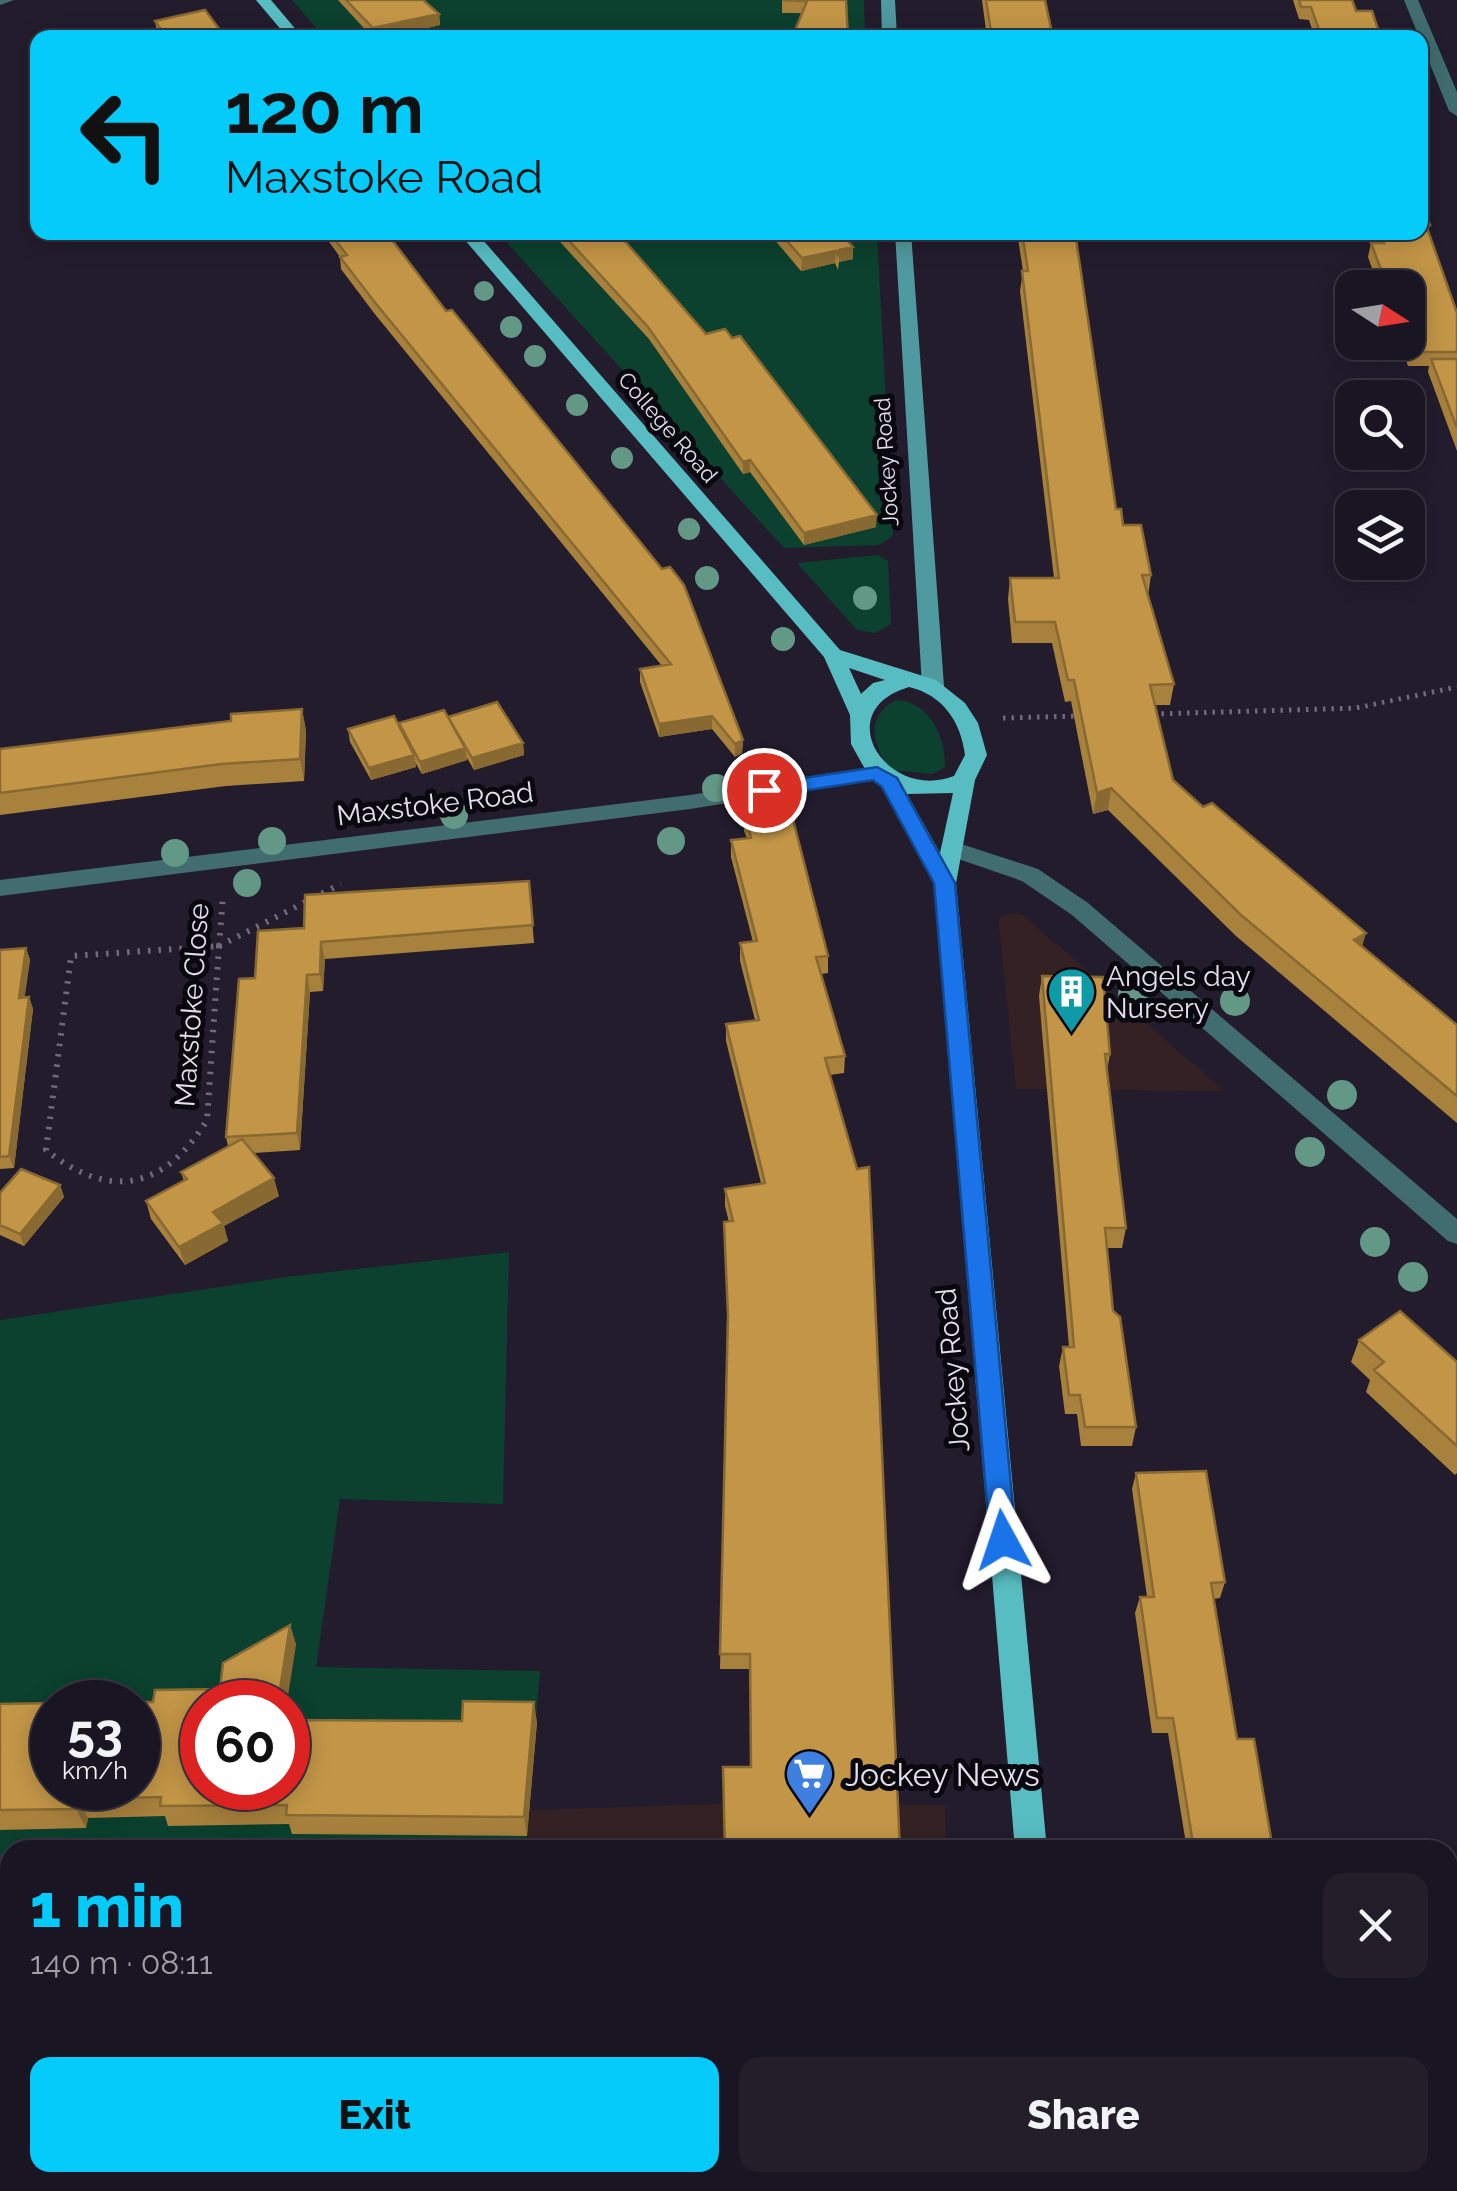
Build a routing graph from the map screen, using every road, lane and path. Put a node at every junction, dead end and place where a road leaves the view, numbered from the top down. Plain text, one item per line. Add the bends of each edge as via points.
1 (263, 0) edge
2 (888, 0) edge
3 (1412, 0) edge
4 (289, 30) edge
5 (890, 30) edge
6 (1424, 30) edge
7 (1428, 40) edge
8 (1457, 112) edge
9 (473, 240) edge
10 (904, 240) edge
11 (833, 655) junction
12 (909, 680) junction
13 (933, 686) junction
14 (1457, 687) edge
15 (858, 711) junction
16 (1145, 714) edge
17 (1088, 716) edge
18 (992, 718) dead end
19 (884, 778) junction
20 (966, 782) junction
21 (952, 849) junction
22 (225, 860) junction
23 (356, 876) dead end
24 (944, 883) junction
25 (0, 888) edge
26 (219, 946) junction
27 (1457, 1234) edge
28 (1030, 1840) edge

1 - 4 main road
2 - 5 main road
3 - 6 street
7 - 8 street
9 - 11 main road, College Road
10 - 13 main road, Jockey Road
11 - 12 main road
11 - 15 main road, College Road
12 - 13 main road
12 - 15 main road via 887,682
13 - 20 main road via 972,735 977,750
14 - 16 path via 1356,708
15 - 19 main road via 864,742
17 - 18 path
19 - 20 main road via 916,790
19 - 22 street, Maxstoke Road
19 - 24 main road, Jockey Road
20 - 21 main road, Jockey Road
21 - 24 main road, Jockey Road
21 - 27 street via 1030,875 1080,909
22 - 25 street, Maxstoke Road
22 - 26 path, Maxstoke Close
23 - 26 path
24 - 28 main road, Jockey Road
26 - 26 path, Maxstoke Close via 207,1120 184,1156 163,1172 113,1182 66,1170 46,1150 71,956

